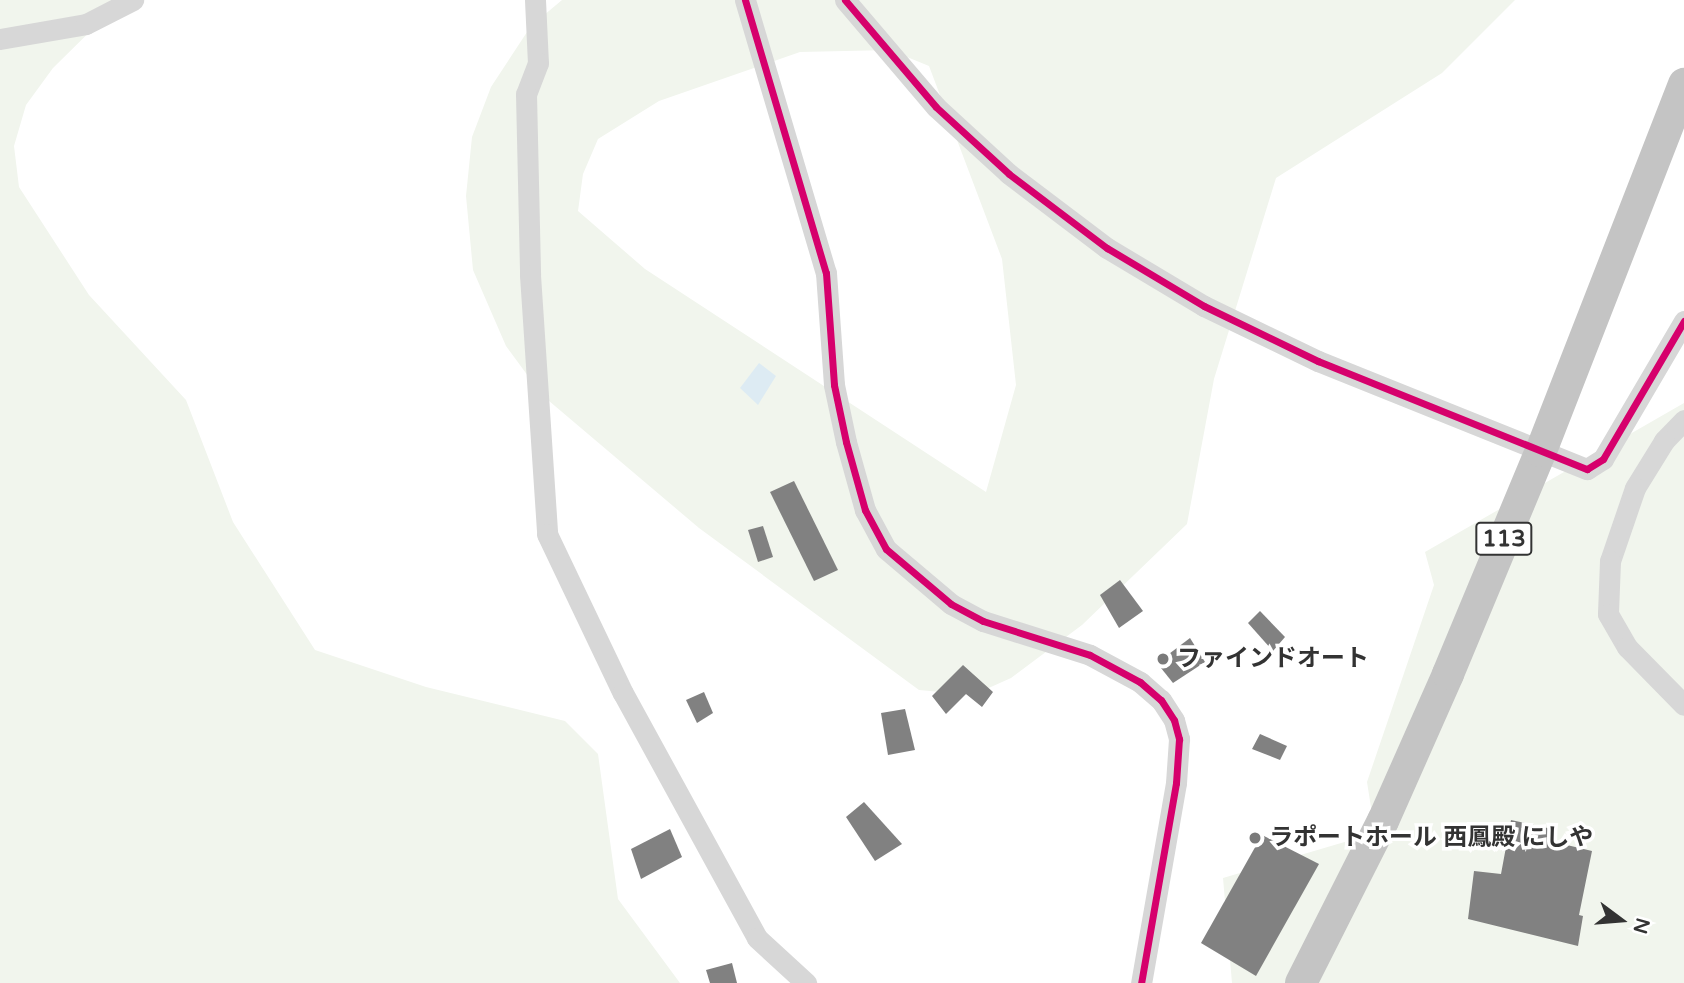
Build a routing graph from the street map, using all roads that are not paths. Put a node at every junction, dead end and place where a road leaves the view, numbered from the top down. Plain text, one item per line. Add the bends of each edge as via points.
1 (133, 0) edge
2 (535, 0) edge
3 (745, 0) edge
4 (845, 0) edge
5 (0, 39) edge
6 (1684, 84) edge
7 (1684, 321) edge
8 (1684, 420) edge
9 (1541, 451) junction
10 (1684, 705) edge
11 (806, 983) edge
12 (1141, 983) edge
13 (1301, 983) edge

1 - 5 street via 86,24
2 - 11 street via 538,63 526,94 530,275 547,534 623,693 757,938
3 - 12 street via 826,273 834,385 846,442 865,510 886,549 951,604 983,621 1090,655 1140,682 1161,700 1174,720 1179,739 1176,783
4 - 9 street via 936,107 1009,174 1107,248 1204,306 1318,361
6 - 9 highway, 113
7 - 9 street via 1603,459 1587,469
8 - 10 street via 1664,441 1635,488 1610,561 1608,614 1627,647
9 - 13 highway, 113 via 1383,821

